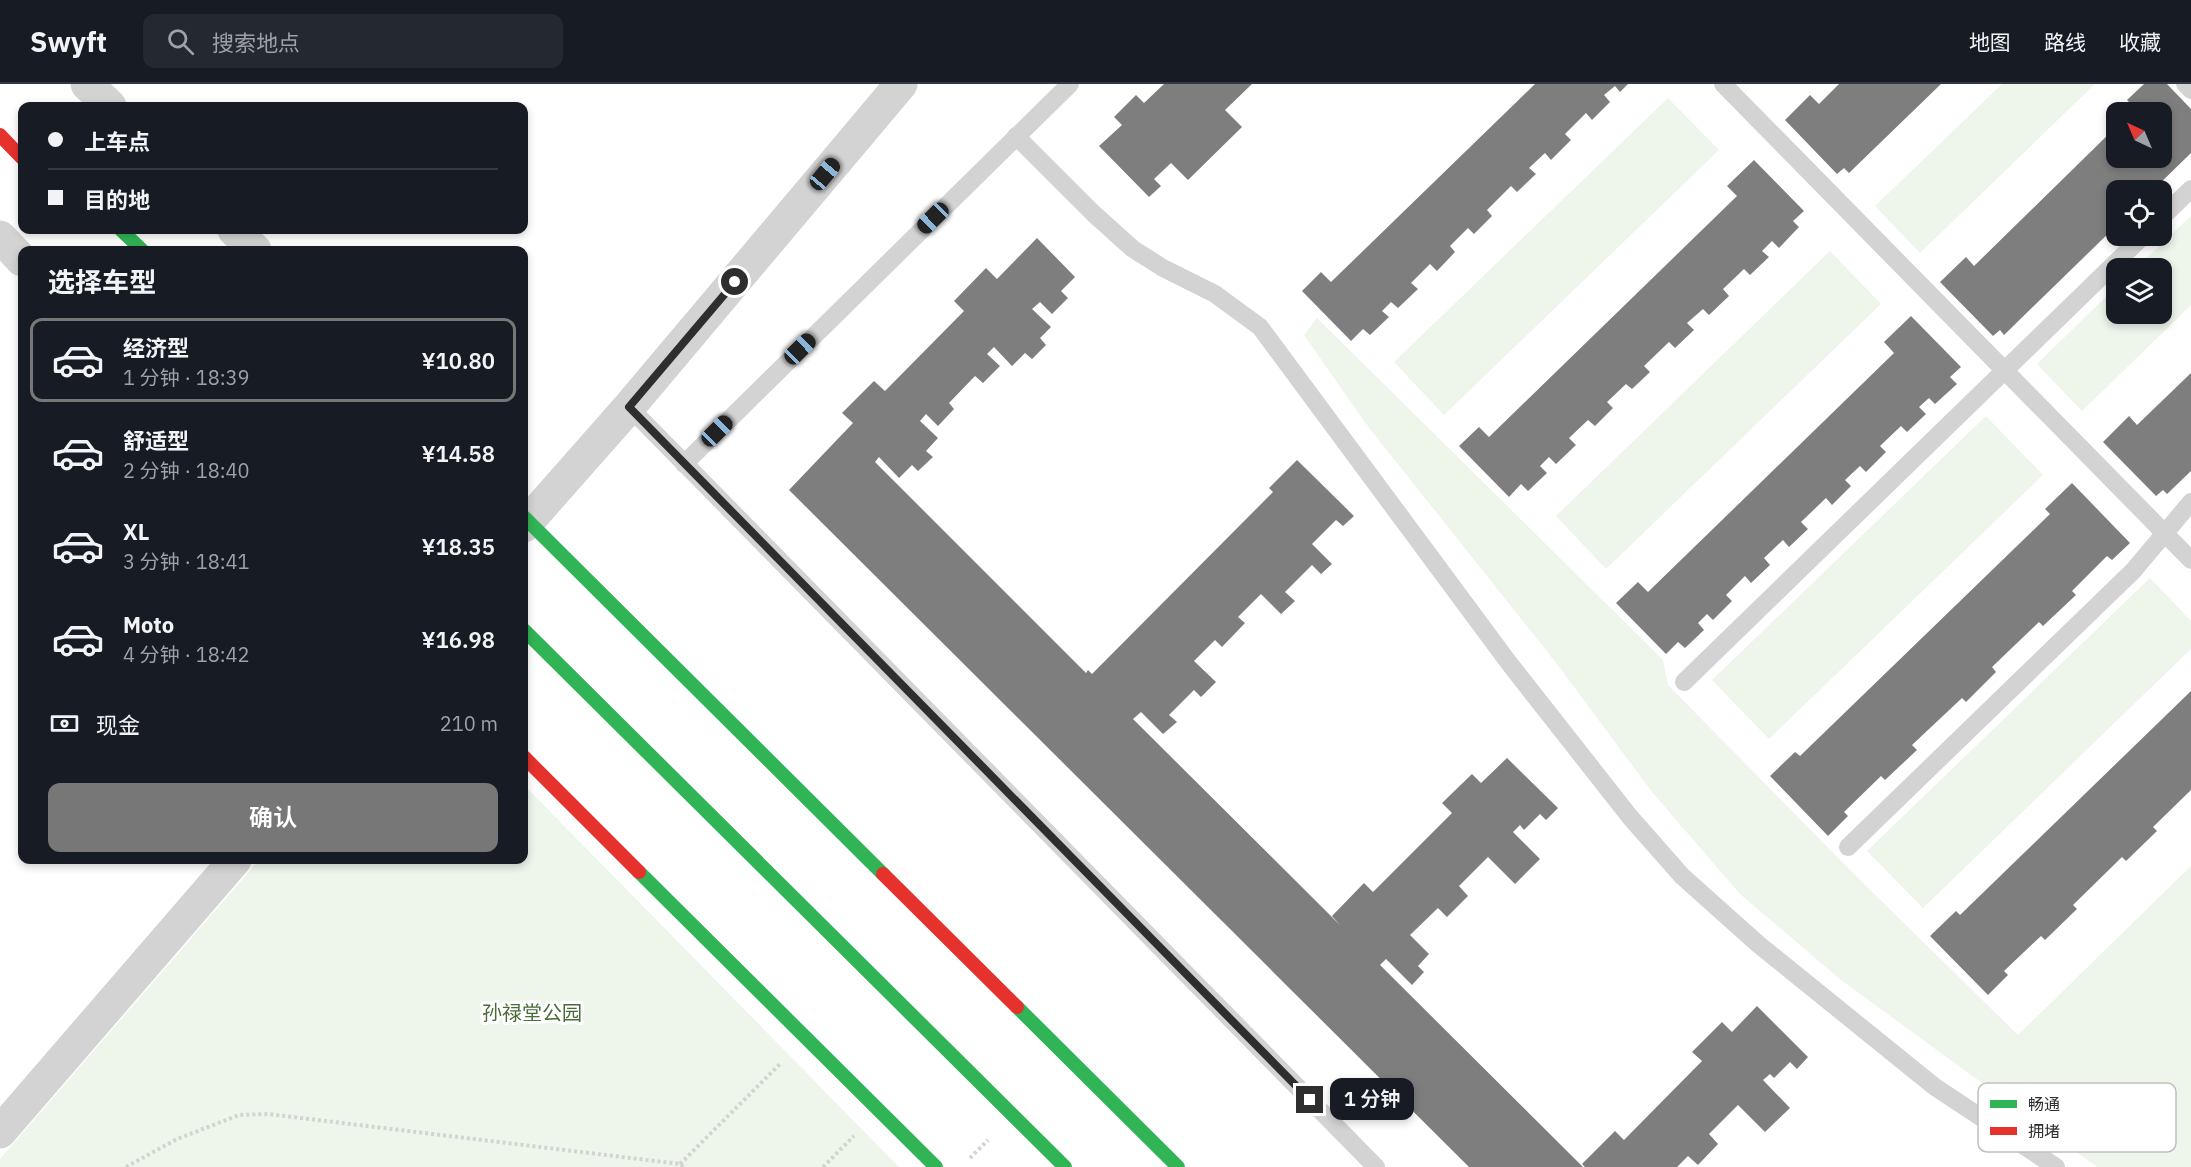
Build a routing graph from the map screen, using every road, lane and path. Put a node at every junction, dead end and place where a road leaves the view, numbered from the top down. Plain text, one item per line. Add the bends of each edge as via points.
1 (87, 84) edge
2 (901, 84) edge
3 (1070, 84) edge
4 (1723, 84) edge
5 (2185, 84) edge
6 (2191, 90) edge
7 (106, 102) edge
8 (0, 135) edge
9 (1016, 136) junction
10 (18, 154) edge
11 (2191, 189) edge
12 (2172, 207) edge
13 (125, 234) edge
14 (238, 234) edge
15 (0, 237) edge
16 (138, 246) edge
17 (251, 246) edge
18 (2133, 246) edge
19 (18, 256) edge
20 (2004, 370) junction
21 (629, 407) junction
22 (684, 464) junction
23 (2191, 502) edge
24 (528, 519) edge
25 (528, 525) edge
26 (2164, 533) junction
27 (2191, 560) edge
28 (528, 634) edge
29 (1684, 682) dead end
30 (528, 761) edge
31 (1848, 847) dead end
32 (232, 864) edge
33 (806, 1038) junction
34 (879, 1110) junction
35 (1978, 1115) edge
36 (0, 1132) edge
37 (992, 1136) dead end
38 (2033, 1152) edge
39 (969, 1159) dead end
40 (682, 1166) edge
41 (126, 1167) edge
42 (823, 1167) edge
43 (936, 1167) edge
44 (1065, 1167) edge
45 (1178, 1167) edge
46 (1376, 1167) edge
47 (2056, 1167) edge

1 - 7 street
2 - 21 street
3 - 9 lane
4 - 20 lane
5 - 6 lane
8 - 10 street
9 - 22 lane
9 - 35 lane via 1133,249 1215,294 1260,327 1509,663 1630,817 1682,876 1758,944 1935,1087
11 - 12 lane
13 - 16 street
14 - 17 street
15 - 19 street
18 - 20 lane
20 - 26 lane
20 - 29 lane
21 - 22 lane
21 - 24 street
22 - 46 lane
23 - 26 lane
25 - 45 street
26 - 27 lane
26 - 31 lane via 2133,571
28 - 44 street
30 - 33 street
32 - 36 street
33 - 34 street
33 - 40 path
34 - 42 path
34 - 43 street
37 - 39 path
38 - 47 lane
40 - 41 path via 268,1114 239,1115 177,1139

